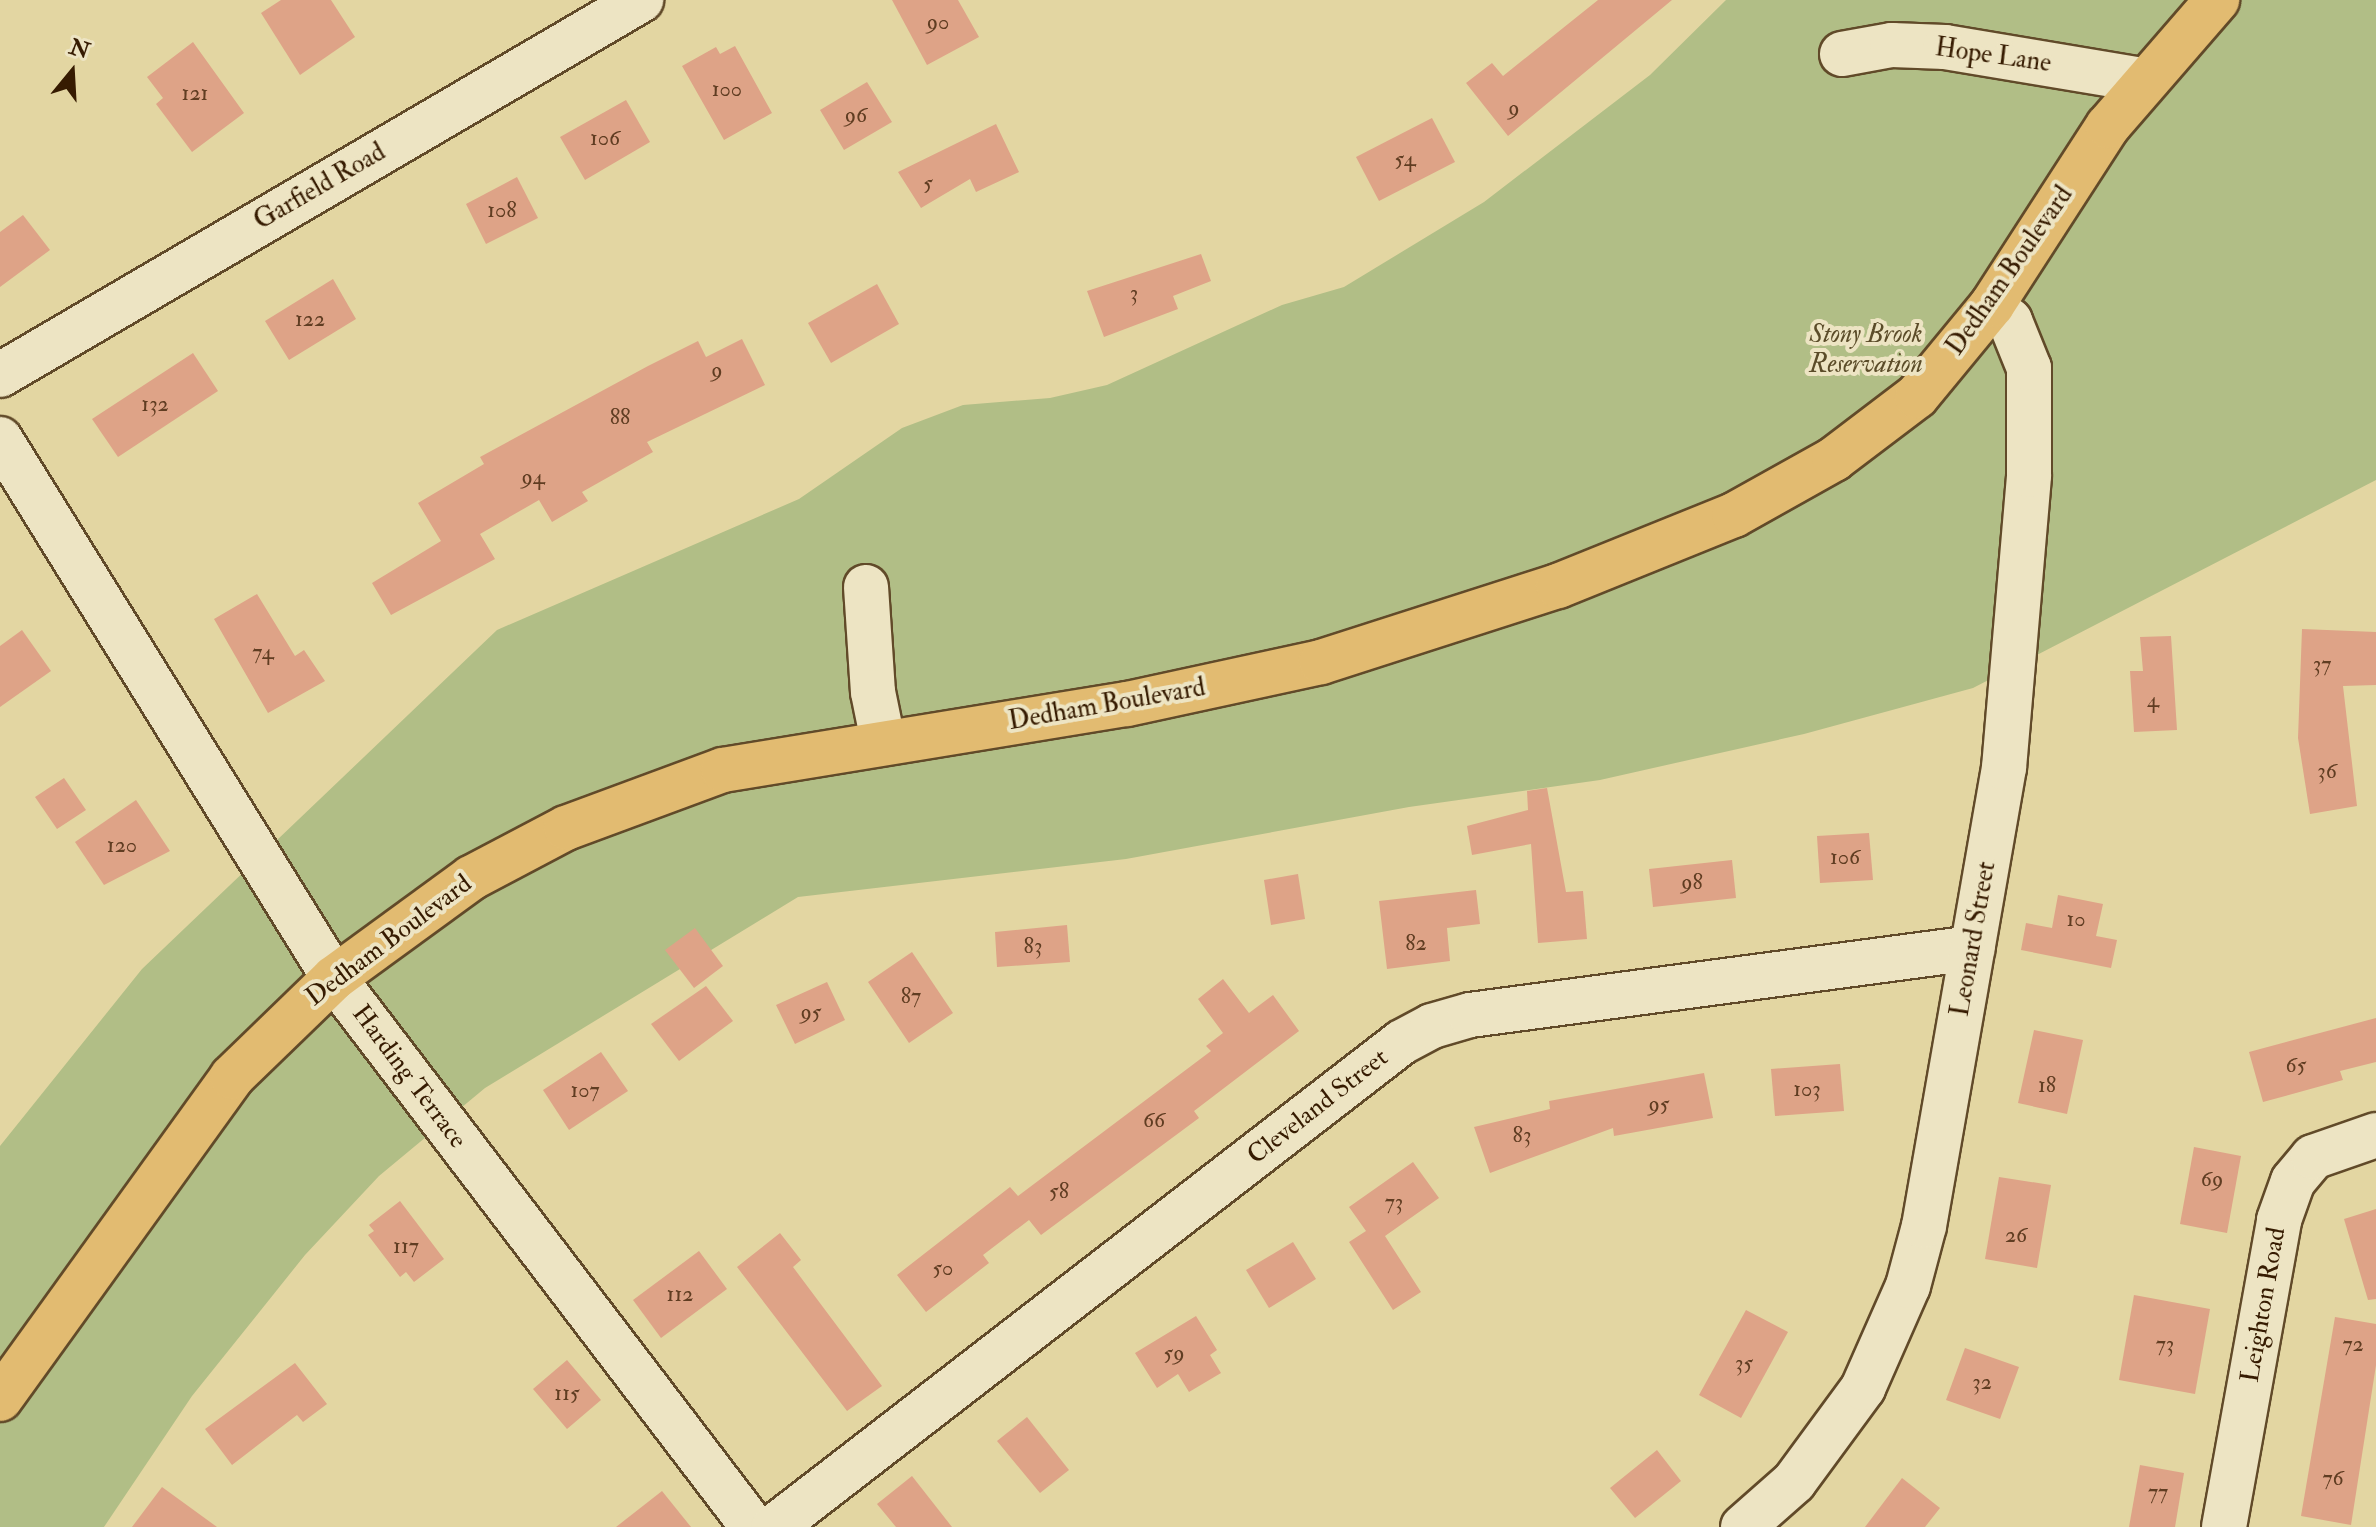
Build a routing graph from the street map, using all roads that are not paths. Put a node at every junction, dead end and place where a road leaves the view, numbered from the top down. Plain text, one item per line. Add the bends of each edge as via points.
1 (641, 0) edge
2 (2217, 0) edge
3 (1842, 54) dead end
4 (2143, 80) junction
5 (1992, 305) junction
6 (0, 375) edge
7 (0, 439) edge
8 (866, 587) dead end
9 (883, 741) junction
10 (1973, 948) junction
11 (334, 978) junction
12 (2376, 1135) edge
13 (0, 1399) edge
14 (753, 1527) edge
15 (774, 1527) edge
16 (1743, 1527) edge
17 (2224, 1527) edge

1 - 6 street, Garfield Road
2 - 4 main road, Dedham Boulevard
3 - 4 street, Hope Lane via 1892,45 1945,47
4 - 5 main road, Dedham Boulevard
5 - 9 main road, Dedham Boulevard via 1917,396 1879,427 1781,491 1671,543 1321,662 1127,704
5 - 10 street, Leonard Street via 2017,332 2029,368 2030,462 2004,768
7 - 11 street, Harding Terrace
8 - 9 street via 873,692
9 - 11 main road, Dedham Boulevard via 723,770 566,828 460,886
10 - 15 street, Cleveland Street via 1470,1015 1432,1026 1402,1042
10 - 16 street, Leonard Street via 1924,1226 1888,1338 1832,1436 1794,1482
11 - 13 main road, Dedham Boulevard via 232,1077
11 - 14 street, Harding Terrace
12 - 17 street, Leighton Road via 2313,1157 2293,1181 2279,1220

